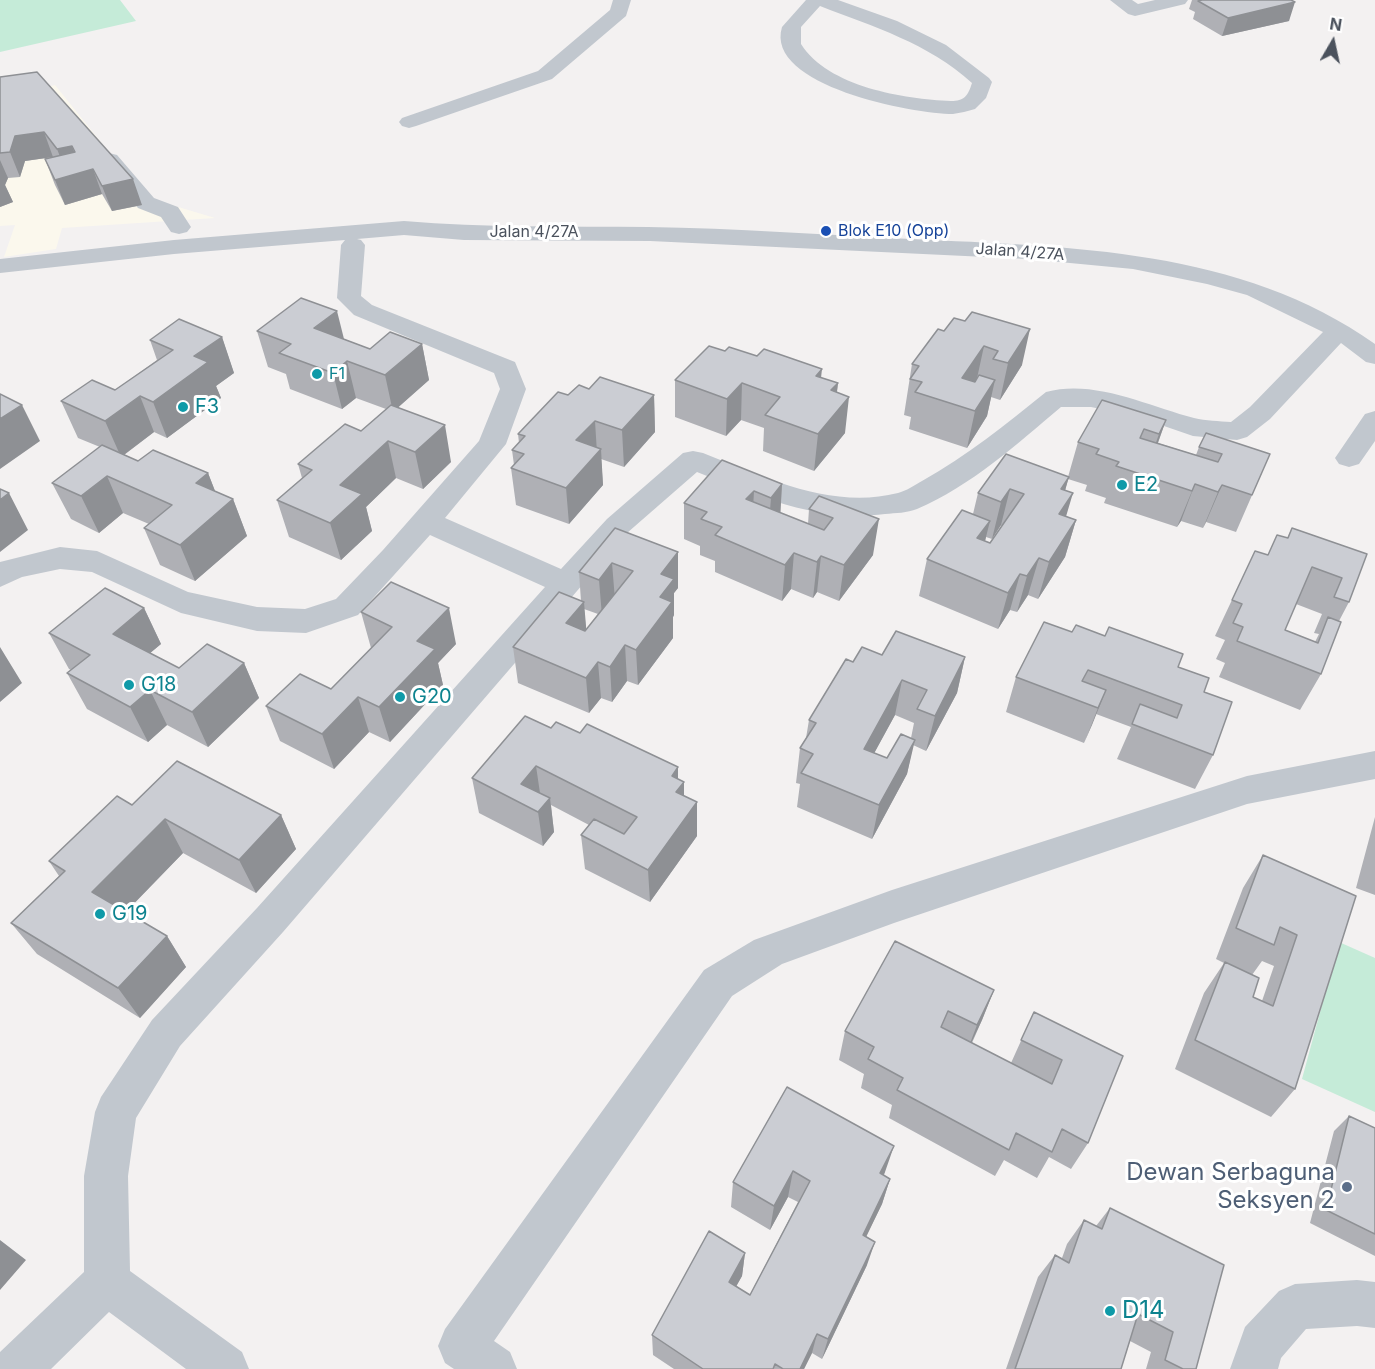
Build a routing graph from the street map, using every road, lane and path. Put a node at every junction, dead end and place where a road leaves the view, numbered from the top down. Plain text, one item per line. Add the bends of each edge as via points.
1 (622, 0) edge
2 (815, 0) edge
3 (822, 0) edge
4 (1119, 0) edge
5 (1179, 0) edge
6 (874, 19) junction
7 (792, 28) junction
8 (409, 122) dead end
9 (94, 142) edge
10 (179, 227) dead end
11 (464, 233) junction
12 (38, 237) dead end
13 (353, 245) junction
14 (0, 266) edge
15 (34, 269) junction
16 (0, 281) edge
17 (1339, 330) junction
18 (1375, 356) edge
19 (1375, 420) edge
20 (1349, 458) dead end
21 (425, 521) junction
22 (0, 576) edge
23 (566, 584) junction
24 (1375, 765) edge
25 (107, 1282) junction
26 (1375, 1305) edge
27 (16, 1369) edge
28 (225, 1369) edge
29 (493, 1369) edge
30 (1254, 1369) edge

1 - 8 street via 619,12 544,75
2 - 7 street
3 - 6 street
4 - 5 street via 1135,10
6 - 7 street via 834,15
6 - 7 street via 924,41 969,69 982,82 976,98 968,104 948,107 862,92 809,65 795,52
9 - 10 street via 146,203 170,212
11 - 13 street, Jalan 4/27A
11 - 15 street, Jalan 4/27A via 404,228 344,232
11 - 17 street, Jalan 4/27A via 650,234 1110,259 1171,267 1245,287
12 - 15 street
13 - 15 street, Jalan 4/27A
13 - 21 street via 349,298 363,310 506,368 513,389 492,444
14 - 15 street, Jalan 4/27A
15 - 16 street, Jalan 4/27A
17 - 18 street, Jalan 4/27A
17 - 23 street via 1238,431 1194,427 1141,409 1091,399 1055,398 998,445 906,502 857,508 788,497 693,460 617,526
19 - 20 street
21 - 22 street via 347,607 306,621 256,619 181,602 97,562 60,558 13,568
21 - 23 street
23 - 25 street via 166,1033 117,1112 106,1176
24 - 29 street via 1247,790 903,903 768,952 718,983 462,1346
25 - 27 street
25 - 28 street
26 - 30 street via 1295,1307 1262,1344

